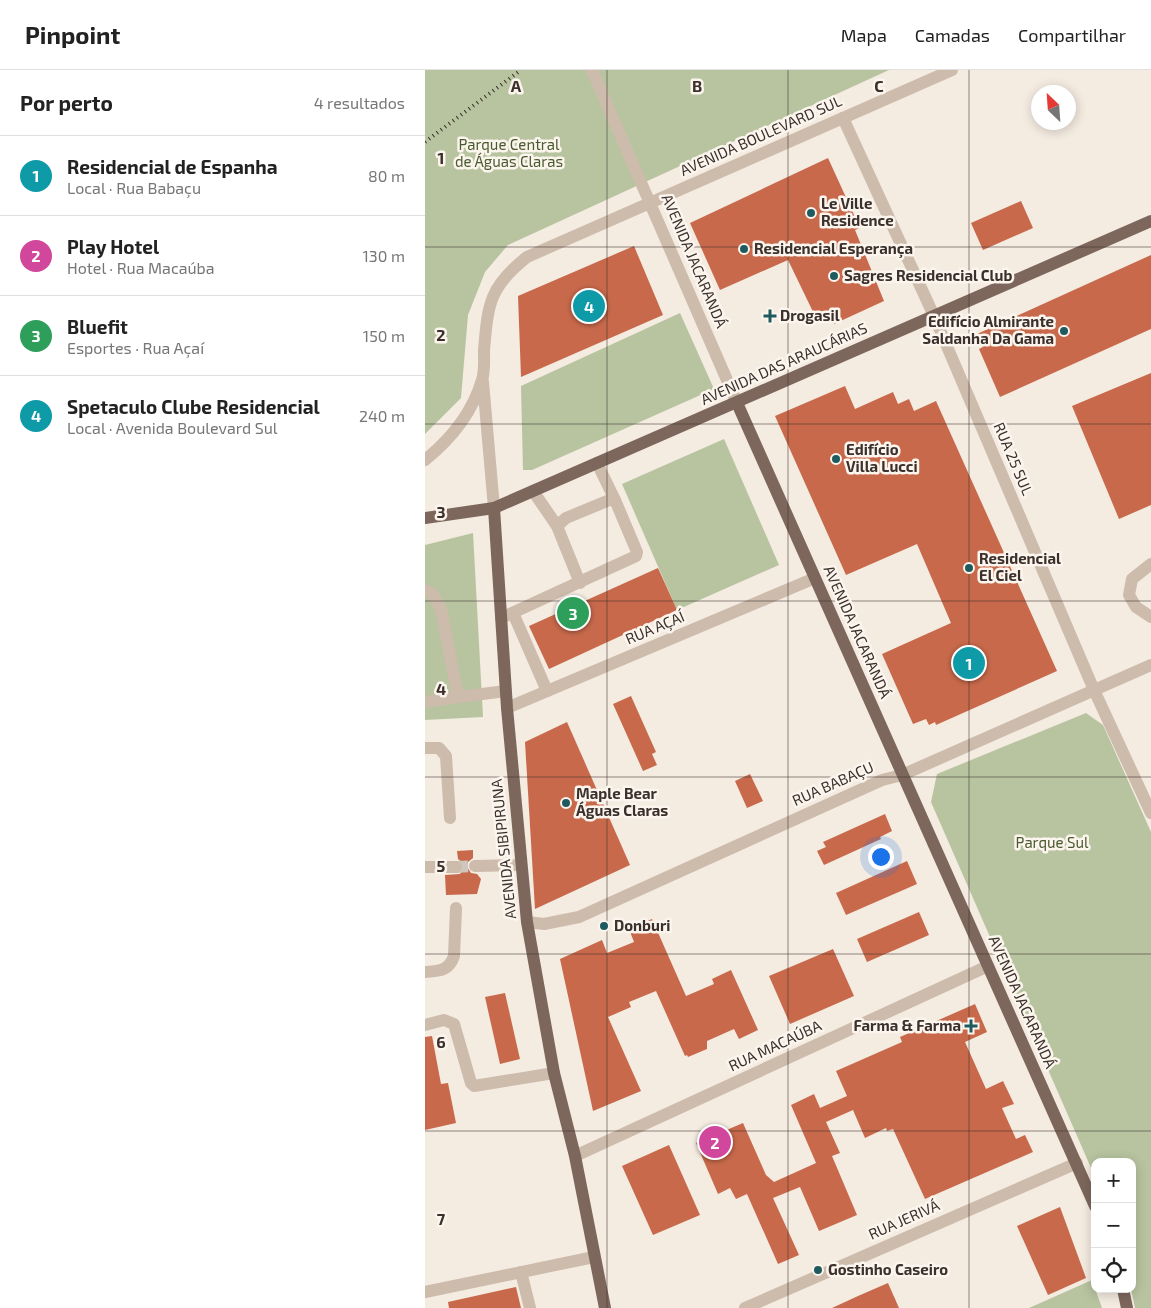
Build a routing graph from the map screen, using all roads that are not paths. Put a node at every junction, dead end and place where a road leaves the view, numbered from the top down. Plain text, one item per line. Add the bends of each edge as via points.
1 (592, 70) edge
2 (952, 70) edge
3 (843, 118) junction
4 (651, 202) junction
5 (1151, 221) edge
6 (934, 316) junction
7 (482, 379) junction
8 (737, 402) junction
9 (425, 460) edge
10 (597, 463) junction
11 (533, 491) junction
12 (615, 500) junction
13 (495, 508) junction
14 (425, 518) edge
15 (557, 526) junction
16 (1151, 564) edge
17 (815, 578) junction
18 (580, 583) junction
19 (425, 590) edge
20 (513, 613) junction
21 (1151, 617) edge
22 (501, 618) junction
23 (1151, 665) edge
24 (1094, 690) junction
25 (506, 691) junction
26 (547, 691) junction
27 (458, 697) junction
28 (425, 702) edge
29 (507, 708) junction
30 (425, 748) edge
31 (902, 775) junction
32 (1151, 813) edge
33 (450, 818) dead end
34 (521, 864) junction
35 (475, 866) tunnel mouth
36 (425, 867) edge
37 (456, 867) tunnel mouth
38 (456, 908) dead end
39 (527, 922) junction
40 (988, 966) junction
41 (425, 972) edge
42 (425, 1025) edge
43 (554, 1074) junction
44 (575, 1156) junction
45 (1077, 1163) junction
46 (1094, 1203) edge
47 (594, 1257) junction
48 (521, 1272) junction
49 (425, 1292) edge
50 (1124, 1293) edge
51 (530, 1308) edge
52 (605, 1308) edge
53 (745, 1308) edge
54 (1127, 1308) edge

1 - 4 street, AVENIDA JACARANDÁ
2 - 3 street, AVENIDA BOULEVARD SUL
3 - 4 street, AVENIDA BOULEVARD SUL
3 - 6 street, RUA 25 SUL
4 - 7 street, AVENIDA BOULEVARD SUL via 527,257 508,272 493,292 487,314
4 - 8 street, AVENIDA JACARANDÁ
5 - 6 main road, AVENIDA DAS ARAUCÁRIAS
6 - 8 main road, AVENIDA DAS ARAUCÁRIAS
6 - 24 street, RUA 25 SUL
7 - 9 street, AVENIDA BOULEVARD SUL via 466,417 444,445
7 - 13 street, AVENIDA SIBIPIRUNA
8 - 10 main road, AVENIDA DAS ARAUCÁRIAS
8 - 17 main road, AVENIDA JACARANDÁ
10 - 11 main road, AVENIDA DAS ARAUCÁRIAS
10 - 12 street
11 - 13 main road, AVENIDA DAS ARAUCÁRIAS
11 - 15 street
12 - 15 street via 566,518
12 - 18 street via 636,556
13 - 14 main road, AVENIDA DAS ARAUCÁRIAS
13 - 22 main road, AVENIDA SIBIPIRUNA
15 - 18 street
16 - 21 street via 1132,579 1129,595 1136,607
17 - 26 street, RUA AÇAÍ
17 - 31 main road, AVENIDA JACARANDÁ
18 - 20 street
19 - 27 street via 432,593 441,609
20 - 22 street
20 - 26 street
22 - 25 main road, AVENIDA SIBIPIRUNA
23 - 24 street, RUA BABAÇU
24 - 31 street, RUA BABAÇU
24 - 32 street, RUA 25 SUL
25 - 27 street
25 - 29 main road, AVENIDA SIBIPIRUNA
26 - 29 street, RUA AÇAÍ
27 - 28 street
29 - 34 main road, AVENIDA SIBIPIRUNA
30 - 33 street via 439,748 446,756
31 - 39 street, RUA BABAÇU via 882,780 579,917 544,924
31 - 40 main road, AVENIDA JACARANDÁ
34 - 35 street
34 - 39 main road, AVENIDA SIBIPIRUNA
36 - 37 street
38 - 41 street via 451,964 441,970
39 - 43 main road, AVENIDA SIBIPIRUNA
40 - 44 street, RUA MACAÚBA
40 - 45 main road, AVENIDA JACARANDÁ
42 - 43 street via 444,1020 455,1024 474,1086
43 - 44 main road, AVENIDA SIBIPIRUNA
44 - 47 main road, AVENIDA SIBIPIRUNA
45 - 46 main road, AVENIDA JACARANDÁ
45 - 53 street, RUA JERIVÁ
47 - 48 street
47 - 52 main road, AVENIDA SIBIPIRUNA
48 - 49 street
48 - 51 street
50 - 54 main road

